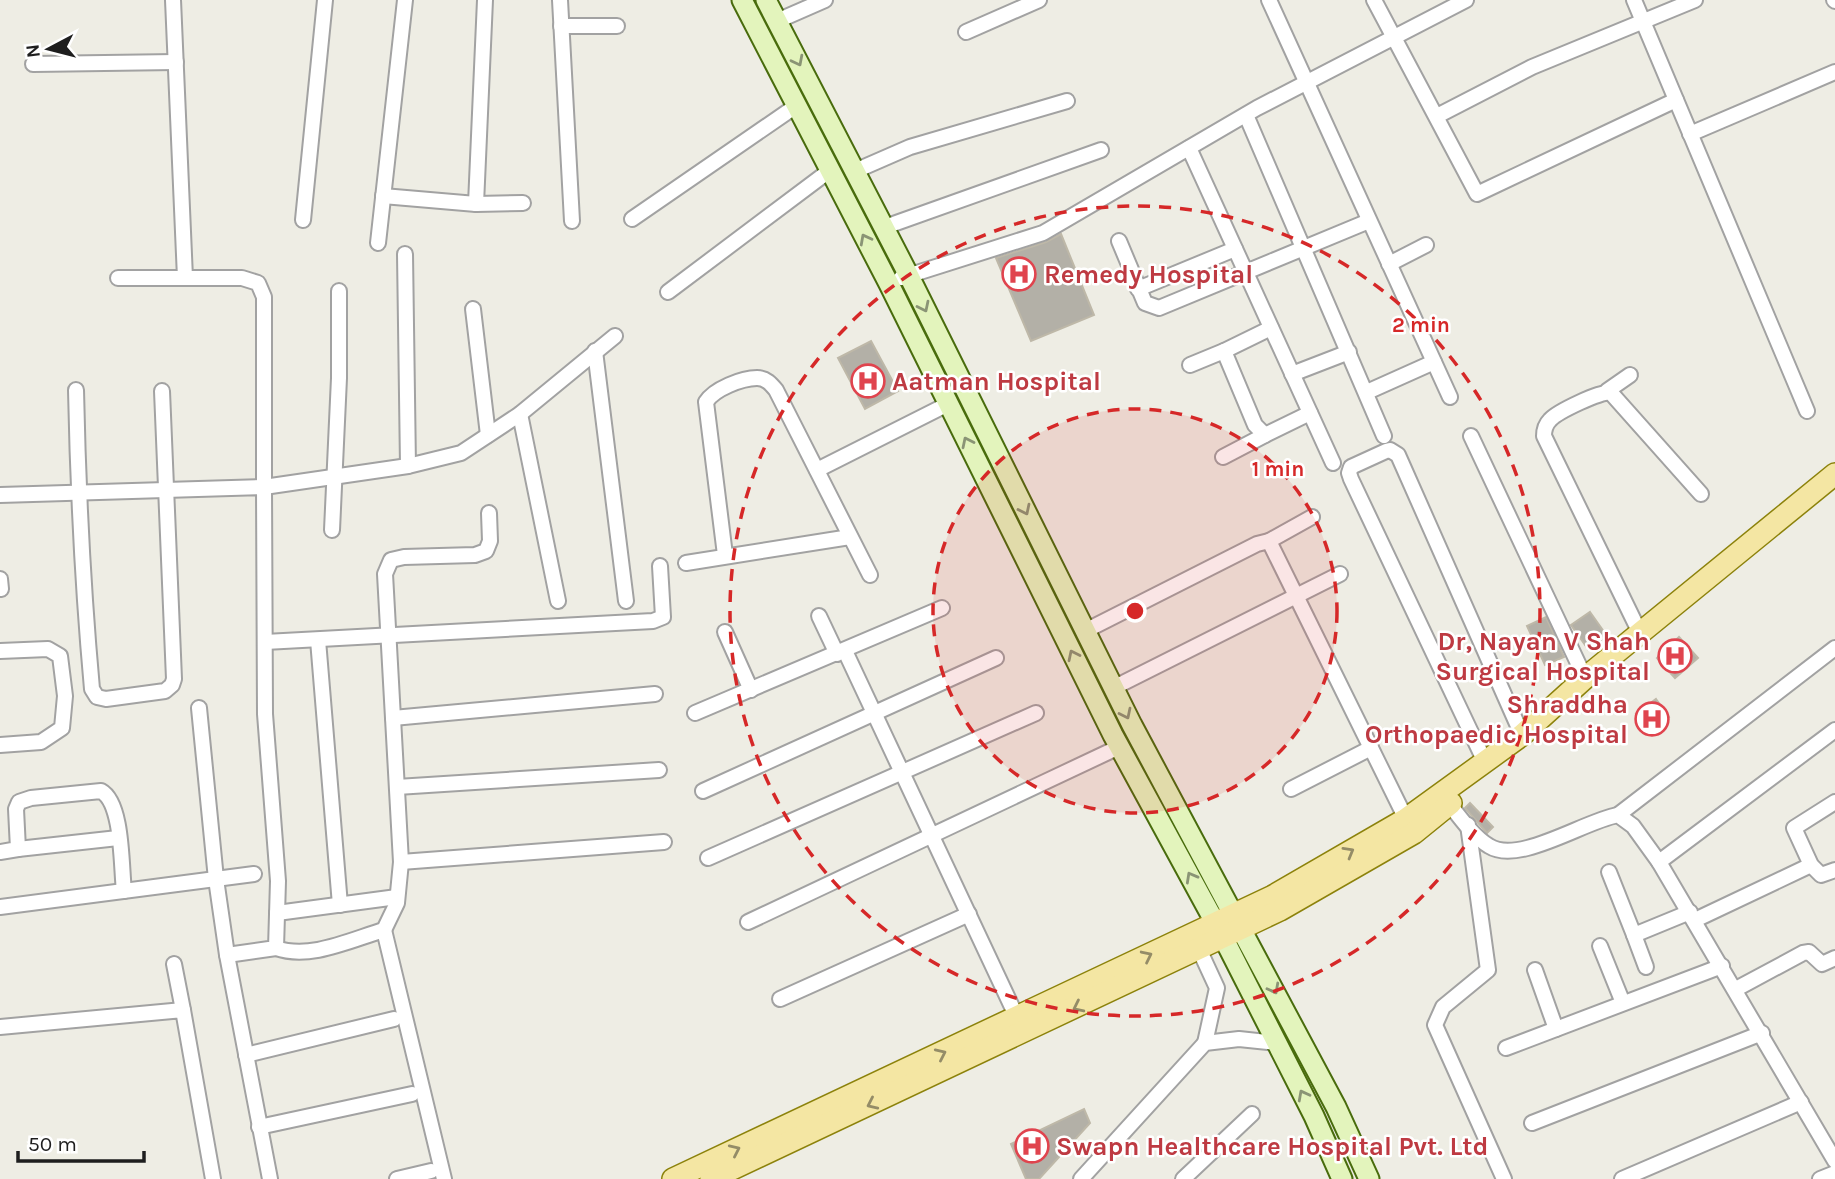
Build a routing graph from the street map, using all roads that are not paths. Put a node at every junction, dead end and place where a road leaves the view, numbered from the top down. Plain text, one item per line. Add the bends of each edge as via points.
1 (173, 0) edge
2 (325, 0) edge
3 (405, 0) edge
4 (485, 0) edge
5 (560, 0) edge
6 (742, 0) edge
7 (766, 0) edge
8 (825, 0) edge
9 (1039, 0) edge
10 (1269, 0) edge
11 (1374, 0) edge
12 (1466, 0) edge
13 (1634, 0) edge
14 (1695, 0) edge
15 (777, 20) junction
16 (1643, 22) junction
17 (561, 26) junction
18 (617, 26) dead end
19 (966, 32) dead end
20 (1392, 38) junction
21 (176, 62) junction
22 (33, 64) dead end
23 (1835, 72) edge
24 (1306, 83) junction
25 (1676, 100) junction
26 (1067, 101) dead end
27 (796, 106) junction
28 (1246, 114) junction
29 (1437, 116) junction
30 (1690, 134) junction
31 (1189, 148) junction
32 (1101, 150) dead end
33 (829, 171) junction
34 (855, 172) junction
35 (383, 197) junction
36 (523, 203) dead end
37 (476, 204) junction
38 (632, 219) dead end
39 (303, 220) dead end
40 (572, 221) dead end
41 (1369, 221) junction
42 (882, 228) junction
43 (1119, 241) dead end
44 (378, 243) dead end
45 (1426, 245) dead end
46 (1235, 249) junction
47 (1305, 249) junction
48 (405, 254) dead end
49 (1389, 264) junction
50 (1246, 273) junction
51 (908, 274) junction
52 (118, 278) dead end
53 (186, 278) junction
54 (889, 284) junction
55 (1138, 289) junction
56 (339, 291) dead end
57 (668, 292) dead end
58 (473, 309) dead end
59 (1271, 328) junction
60 (615, 336) dead end
61 (595, 351) junction
62 (1224, 351) junction
63 (1349, 352) junction
64 (1434, 362) junction
65 (1190, 365) dead end
66 (1292, 374) junction
67 (1630, 375) dead end
68 (76, 390) dead end
69 (162, 391) dead end
70 (1607, 391) junction
71 (1367, 392) junction
72 (1450, 397) dead end
73 (948, 404) junction
74 (1807, 411) dead end
75 (1310, 413) junction
76 (520, 414) junction
77 (488, 435) junction
78 (1265, 435) junction
79 (1384, 436) dead end
80 (1471, 436) dead end
81 (1223, 457) dead end
82 (1333, 463) dead end
83 (408, 466) junction
84 (817, 470) junction
85 (1835, 474) edge
86 (335, 476) junction
87 (1835, 484) edge
88 (264, 486) junction
89 (165, 490) junction
90 (78, 492) junction
91 (1701, 494) dead end
92 (0, 495) edge
93 (489, 513) dead end
94 (1312, 517) dead end
95 (332, 530) dead end
96 (850, 537) junction
97 (1269, 541) junction
98 (725, 555) junction
99 (686, 563) dead end
100 (660, 566) dead end
101 (1340, 574) dead end
102 (870, 575) dead end
103 (0, 579) edge
104 (1, 589) edge
105 (1297, 596) junction
106 (558, 601) dead end
107 (626, 601) dead end
108 (942, 608) dead end
109 (819, 616) dead end
110 (1085, 631) junction
111 (724, 632) dead end
112 (1640, 633) junction
113 (388, 638) junction
114 (318, 640) junction
115 (265, 642) junction
116 (1835, 648) edge
117 (0, 651) edge
118 (841, 653) junction
119 (996, 658) dead end
120 (1585, 678) junction
121 (1113, 688) junction
122 (751, 690) junction
123 (655, 694) dead end
124 (199, 708) dead end
125 (695, 713) dead end
126 (1036, 713) dead end
127 (874, 714) junction
128 (393, 718) junction
129 (1835, 730) edge
130 (1522, 735) junction
131 (0, 745) edge
132 (1119, 747) junction
133 (1371, 748) junction
134 (1485, 762) junction
135 (659, 770) dead end
136 (902, 772) junction
137 (397, 787) junction
138 (1291, 789) dead end
139 (704, 791) dead end
140 (1445, 799) junction
141 (1835, 802) edge
142 (1618, 815) junction
143 (1406, 819) junction
144 (1468, 824) junction
145 (932, 835) junction
146 (118, 838) junction
147 (664, 842) dead end
148 (18, 849) junction
149 (0, 852) edge
150 (708, 858) dead end
151 (401, 862) junction
152 (1659, 862) junction
153 (1811, 865) junction
154 (1835, 870) edge
155 (1609, 872) dead end
156 (254, 874) dead end
157 (216, 878) junction
158 (124, 891) junction
159 (397, 897) junction
160 (340, 905) junction
161 (0, 907) edge
162 (277, 913) junction
163 (969, 914) junction
164 (1692, 916) junction
165 (748, 922) dead end
166 (1229, 926) junction
167 (384, 930) junction
168 (1634, 935) junction
169 (1600, 946) dead end
170 (276, 948) junction
171 (1199, 949) junction
172 (227, 955) junction
173 (1835, 958) edge
174 (173, 964) dead end
175 (1722, 966) junction
176 (1646, 967) dead end
177 (1535, 970) dead end
178 (1736, 989) junction
179 (780, 999) dead end
180 (1623, 1003) junction
181 (183, 1010) junction
182 (394, 1019) dead end
183 (1021, 1025) junction
184 (0, 1027) edge
185 (1556, 1029) junction
186 (1762, 1033) junction
187 (1205, 1043) junction
188 (1276, 1043) junction
189 (1506, 1048) dead end
190 (246, 1055) junction
191 (412, 1094) dead end
192 (1801, 1102) junction
193 (1252, 1114) dead end
194 (1532, 1123) dead end
195 (259, 1127) junction
196 (1835, 1161) edge
197 (1835, 1173) edge
198 (438, 1175) edge
199 (677, 1178) edge
200 (213, 1179) edge
201 (270, 1179) edge
202 (397, 1179) edge
203 (711, 1179) edge
204 (1081, 1179) edge
205 (1183, 1179) edge
206 (1342, 1179) edge
207 (1369, 1179) edge
208 (1504, 1179) edge
209 (1622, 1179) edge
210 (1820, 1179) edge

1 - 21 street
2 - 39 street
3 - 35 street
4 - 37 street
5 - 17 street
6 - 27 street
7 - 15 street
8 - 15 street
9 - 19 street
10 - 24 street
11 - 20 street
12 - 20 street
13 - 16 street
14 - 16 street
15 -> 34 street
16 - 25 street
16 - 29 street via 1532,67
17 - 18 street
17 - 40 street
20 - 24 street
20 - 29 street
21 - 22 street
21 - 53 street
23 - 30 street
24 - 28 street
24 - 41 street
25 - 29 street via 1477,194
25 - 30 street
26 - 34 street via 910,147
27 - 33 street
27 - 38 street
28 - 31 street
28 - 47 street
30 - 74 street
31 - 46 street
31 - 51 street via 1043,233
32 - 42 street
54 -> 33 street
33 - 57 street
34 - 42 street
35 - 37 street
35 - 44 street
36 - 37 street
41 - 47 street
41 - 49 street
42 - 51 street
43 - 55 street
45 - 49 street
46 - 50 street
46 - 55 street
47 - 50 street
47 - 63 street
48 - 83 street
49 - 64 street
50 - 55 street via 1159,308 1145,303
50 - 59 street
51 - 54 street
51 -> 110 street
52 - 53 street
53 - 88 street via 242,278 258,283 264,297
54 - 73 street
56 - 86 street
58 - 77 street
59 - 62 street
59 - 66 street
60 - 61 street
61 - 76 street
61 - 107 street
62 - 65 street
62 - 78 street via 1255,425
63 - 66 street
63 - 71 street
64 - 71 street
64 - 72 street
66 - 75 street
67 - 70 street
68 - 90 street
69 - 89 street
70 - 91 street
70 - 112 street via 1551,419 1544,436
71 - 79 street
73 - 84 street
132 -> 73 street
75 - 78 street
75 - 82 street
76 - 77 street
76 - 106 street
77 - 83 street via 461,453
78 - 81 street
80 - 120 street
83 - 86 street
84 - 96 street
84 - 98 street via 768,381 757,378 712,393 706,402 706,418
85 - 112 main road
86 - 88 street
86 - 95 street
87 - 140 main road
88 - 89 street
88 - 115 street
89 - 90 street
89 - 90 street via 172,685 165,691 106,699 97,697 92,689
90 - 92 street
93 - 113 street via 486,551 391,561 385,574
94 - 97 street
96 - 98 street
96 - 102 street
97 - 105 street
97 - 110 street
98 - 99 street
100 - 113 street via 663,617 653,621
101 - 105 street
103 - 104 street
105 - 121 street
105 - 133 street
108 - 118 street
109 - 118 street
110 - 121 street
111 - 122 street
112 - 120 main road
113 - 114 street
113 - 128 street
114 - 115 street
114 - 160 street
115 - 162 street
116 - 142 street
117 - 131 street via 48,649 60,656 65,696 62,729 50,739
118 - 122 street
118 - 127 street
119 - 127 street
120 - 130 main road
121 -> 166 street
122 - 125 street
123 - 128 street
124 - 157 street
126 - 136 street
127 - 136 street
127 - 139 street
128 - 137 street
129 - 152 street
130 - 134 main road
130 - 134 street via 1398,455 1385,451 1351,467 1349,473
132 - 145 street
166 -> 132 street
133 - 138 street
133 - 143 street
134 - 140 main road
135 - 137 street
136 - 145 street
136 - 150 street
137 - 151 street
140 - 143 main road
140 - 144 street
140 - 166 main road via 1414,832 1280,910
141 - 153 street via 1794,825
142 - 144 street via 1507,852 1488,846
142 - 152 street via 1633,826
166 -> 143 main road
144 - 208 street via 1488,970 1443,1007 1435,1025
145 - 163 street
145 - 165 street
146 - 148 street
146 - 148 street via 116,810 101,791 31,797 19,802 16,809
146 - 158 street
147 - 151 street
148 - 149 street
151 - 159 street
152 - 164 street
153 - 154 street via 1821,875
153 - 164 street
155 - 168 street
156 - 157 street
157 - 158 street
157 - 172 street
158 - 161 street
159 - 160 street
159 - 167 street
160 - 162 street
162 - 170 street
163 - 179 street
163 - 183 street
164 - 168 street
164 - 175 street
166 - 171 main road
183 -> 166 main road
166 - 188 street
166 -> 207 street via 1336,1107
167 - 170 street via 307,952
167 - 198 street
168 - 176 street
169 - 180 street
170 - 172 street
171 -> 183 main road
171 - 187 street via 1217,988
172 - 190 street
173 - 178 street via 1822,964 1809,952 1803,953
174 - 181 street
175 - 178 street
175 - 180 street
177 - 185 street
178 - 186 street
180 - 185 street
181 - 184 street
181 - 200 street
182 - 190 street
199 -> 183 main road
183 -> 203 main road
185 - 189 street
186 - 192 street
186 - 194 street
187 - 188 street via 1238,1039
187 - 204 street
206 -> 188 street
190 - 195 street
191 - 195 street
192 - 196 street
192 - 209 street
193 - 205 street
195 - 201 street
197 - 210 street
198 - 202 street

